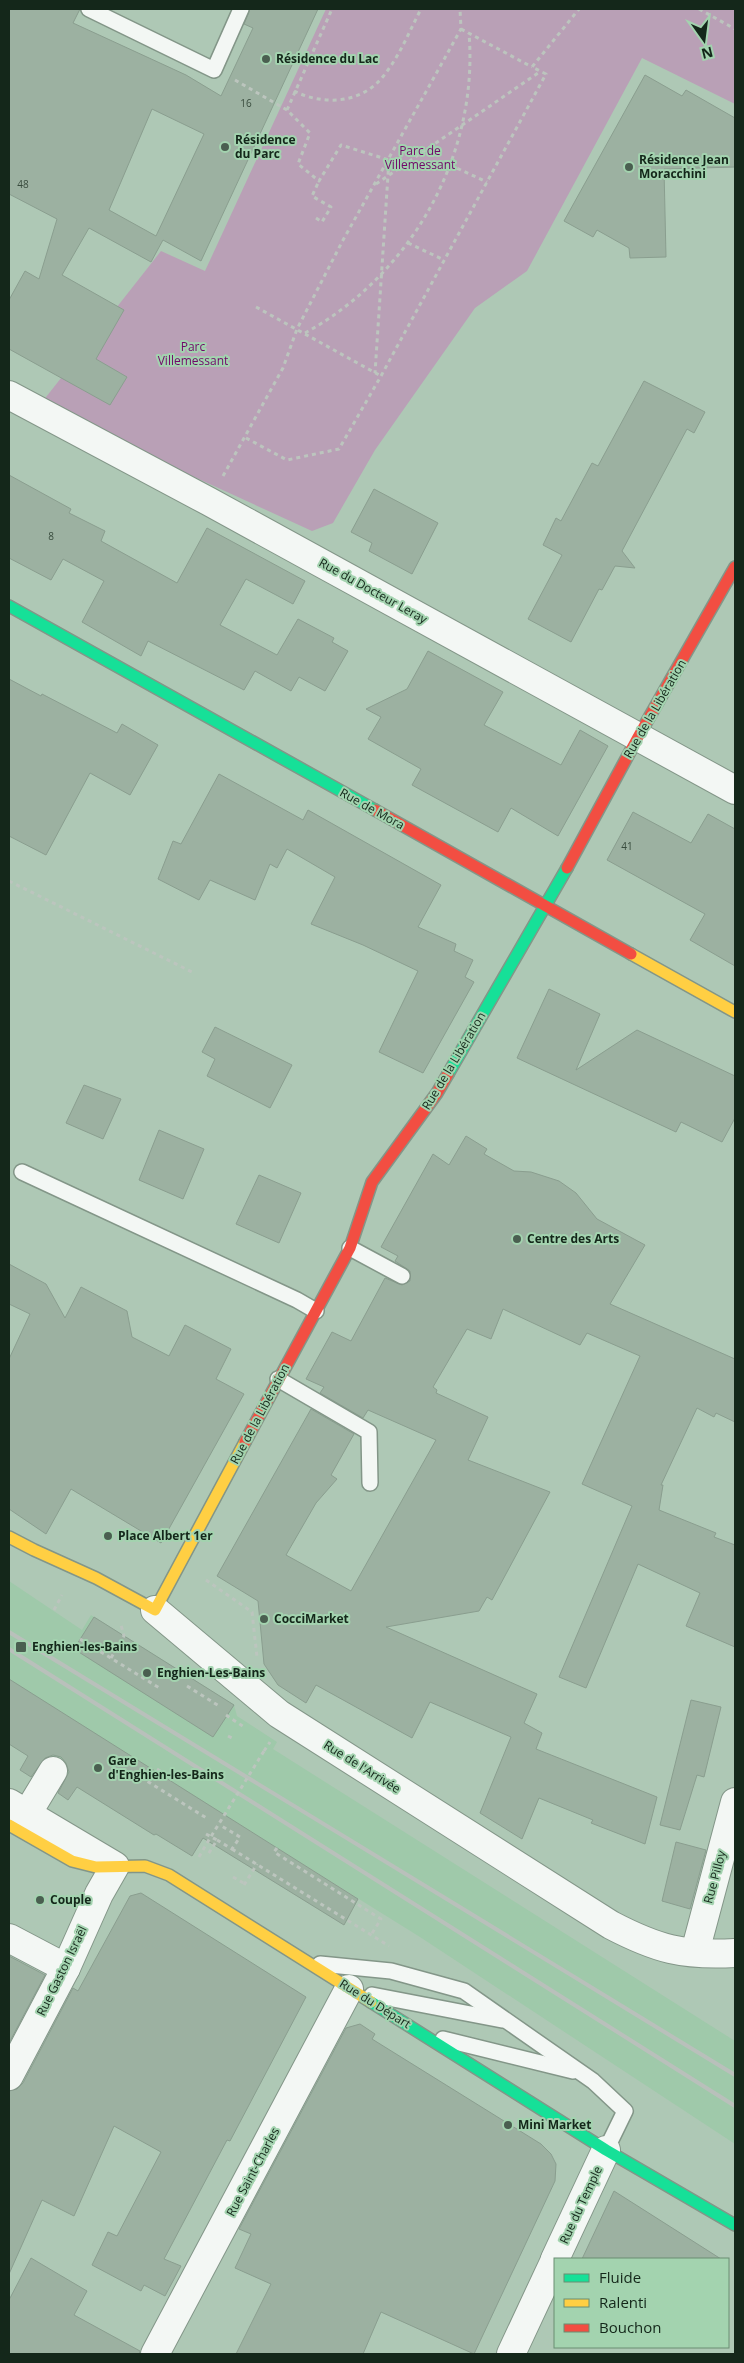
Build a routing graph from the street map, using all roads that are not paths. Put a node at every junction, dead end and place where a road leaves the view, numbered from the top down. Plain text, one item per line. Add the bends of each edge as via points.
1 (89, 9) edge
2 (241, 9) edge
3 (9, 395) edge
4 (735, 568) edge
5 (9, 606) edge
6 (638, 737) junction
7 (735, 790) edge
8 (546, 906) junction
9 (735, 1012) edge
10 (22, 1172) dead end
11 (350, 1248) junction
12 (402, 1276) dead end
13 (316, 1311) junction
14 (278, 1379) junction
15 (370, 1483) dead end
16 (9, 1537) edge
17 (155, 1610) junction
18 (53, 1771) dead end
19 (735, 1802) edge
20 (16, 1812) edge
21 (114, 1866) junction
22 (9, 1938) edge
23 (695, 1952) junction
24 (735, 1954) edge
25 (312, 1964) junction
26 (66, 1968) junction
27 (351, 1990) junction
28 (508, 2021) junction
29 (424, 2034) junction
30 (582, 2073) junction
31 (9, 2076) edge
32 (606, 2150) junction
33 (735, 2225) edge
34 (555, 2258) edge
35 (554, 2261) edge
36 (156, 2354) edge
37 (511, 2354) edge

1 - 2 lane via 214,70
3 - 6 street, Rue du Docteur Leray
4 - 6 street, Rue de la Libération
5 - 8 street, Rue de Mora
6 - 7 street, Rue du Docteur Leray
6 - 8 street, Rue de la Libération
8 - 9 street, Rue de Mora
8 - 11 street, Rue de la Libération via 437,1093 372,1182
10 - 13 lane
11 - 12 lane
11 - 13 street, Rue de la Libération
13 - 14 street, Rue de la Libération
14 - 15 lane via 369,1432
14 - 17 street, Rue de la Libération
16 - 17 street, Rue de l'Arrivée via 31,1551 76,1568
17 - 23 street, Rue de l'Arrivée via 278,1714 611,1925 675,1952
18 - 20 street
19 - 23 street, Rue Pilloy
20 - 21 street
21 - 25 street, Rue du Départ via 145,1866 162,1872
21 - 26 street, Rue Gaston Israël
22 - 26 street
23 - 24 street, Rue de l'Arrivée
25 - 27 street, Rue du Départ
25 - 28 lane via 391,1971 459,1989
26 - 31 street, Rue Gaston Israël
27 - 28 lane
27 - 29 street, Rue du Départ
27 - 36 street, Rue Saint-Charles
28 - 30 lane
29 - 30 lane
29 - 32 street, Rue du Départ
30 - 32 lane via 625,2111
32 - 33 street, Rue du Départ
32 - 34 street, Rue du Temple
35 - 37 street, Rue du Temple

